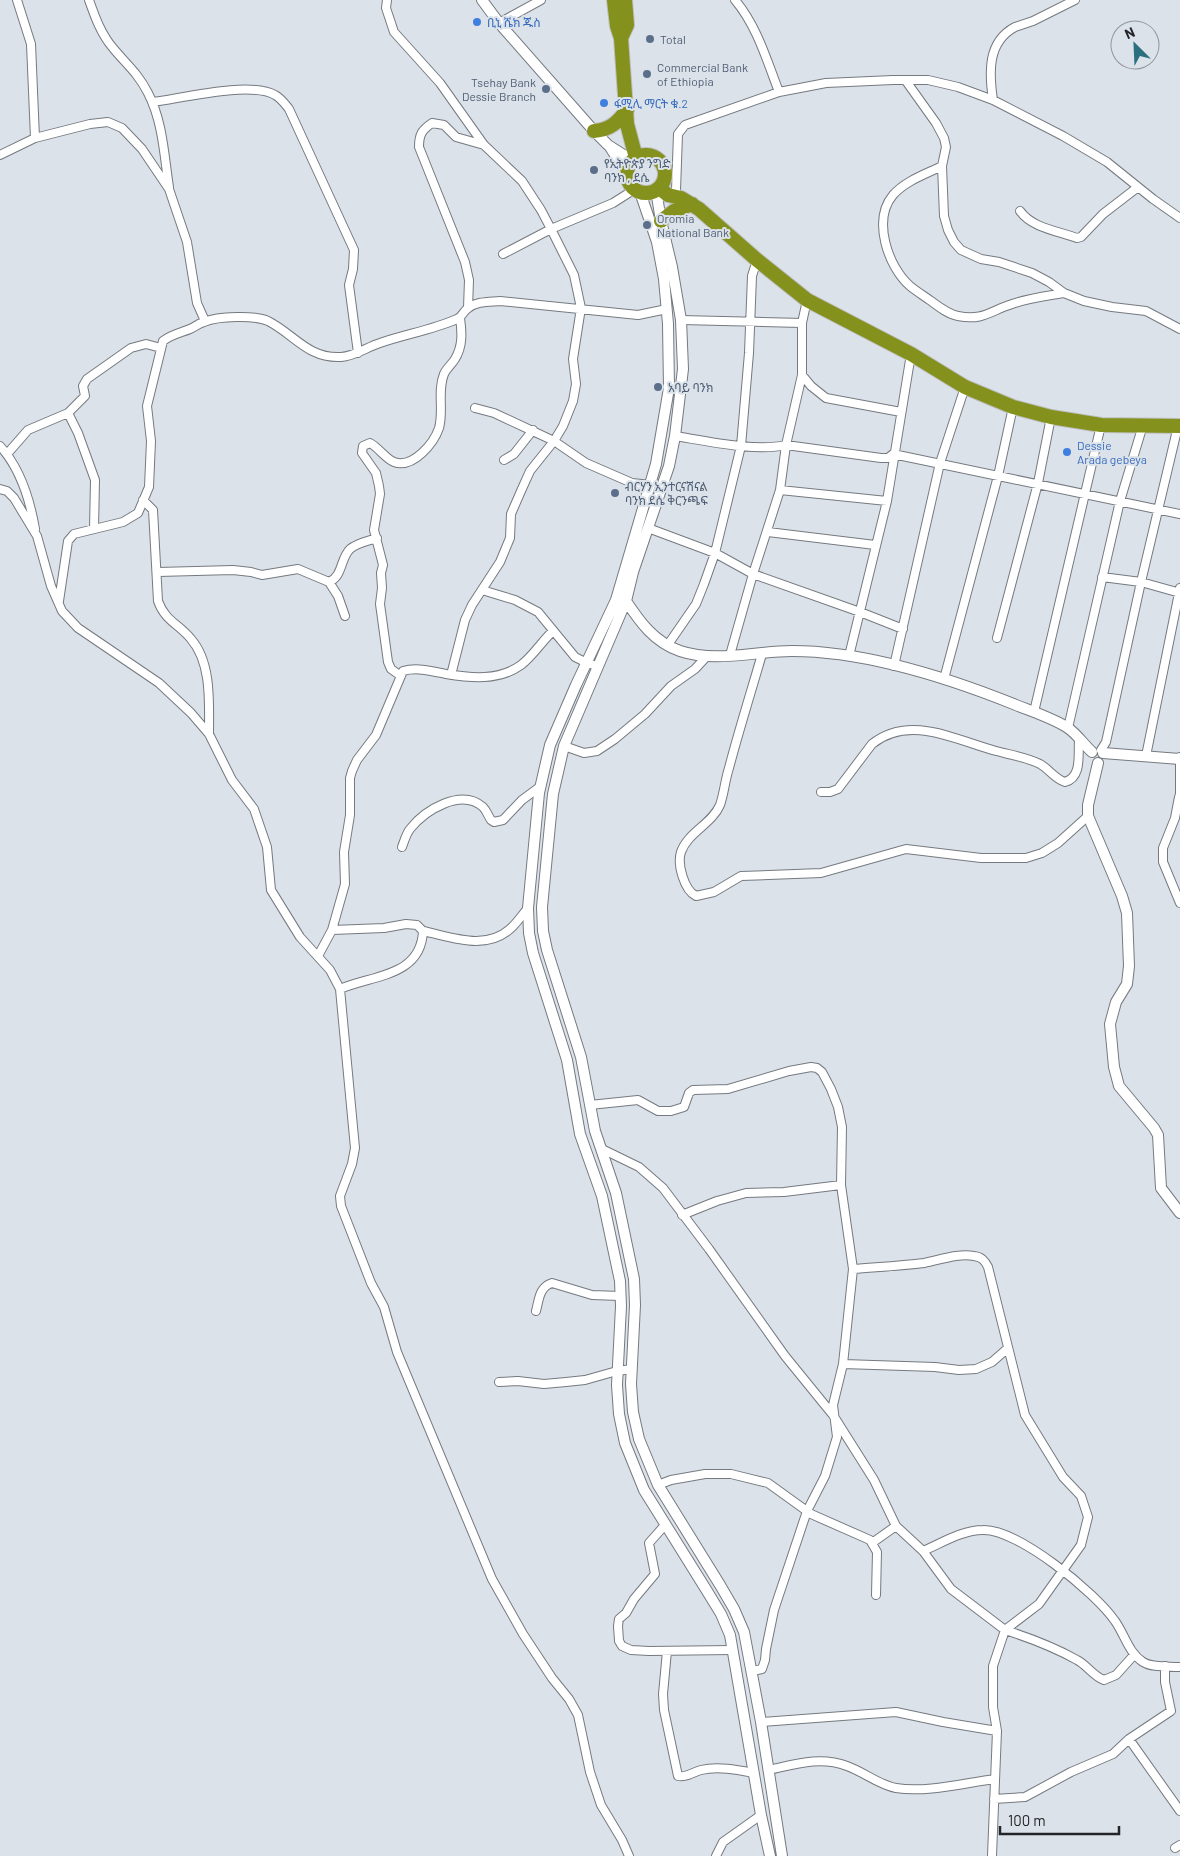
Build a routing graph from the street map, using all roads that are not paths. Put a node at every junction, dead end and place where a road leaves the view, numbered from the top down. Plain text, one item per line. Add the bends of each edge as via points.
1 (17, 0) edge
2 (89, 0) edge
3 (388, 0) edge
4 (482, 0) edge
5 (541, 0) edge
6 (614, 0) edge
7 (625, 0) edge
8 (735, 0) edge
9 (1075, 0) edge
10 (499, 23) junction
11 (621, 38) junction
12 (906, 81) junction
13 (779, 92) junction
14 (993, 100) junction
15 (153, 102) junction
16 (627, 117) junction
17 (594, 131) junction
18 (35, 138) junction
19 (608, 144) junction
20 (484, 146) junction
21 (0, 155) edge
22 (654, 157) junction
23 (635, 160) junction
24 (942, 166) junction
25 (628, 175) junction
26 (660, 185) junction
27 (1138, 187) junction
28 (169, 189) junction
29 (638, 190) junction
30 (683, 197) junction
31 (1020, 211) dead end
32 (1180, 218) edge
33 (661, 221) junction
34 (551, 229) junction
35 (503, 254) dead end
36 (756, 260) junction
37 (1064, 293) junction
38 (807, 300) junction
39 (468, 308) junction
40 (581, 308) junction
41 (667, 309) junction
42 (460, 318) junction
43 (681, 320) junction
44 (205, 321) junction
45 (750, 322) junction
46 (802, 323) junction
47 (1180, 330) edge
48 (161, 348) junction
49 (358, 353) junction
50 (911, 354) junction
51 (802, 375) junction
52 (965, 387) junction
53 (1013, 406) junction
54 (475, 408) dead end
55 (901, 412) junction
56 (68, 413) junction
57 (1051, 417) junction
58 (1101, 424) junction
59 (1143, 425) junction
60 (1179, 426) edge
61 (533, 430) junction
62 (675, 436) junction
63 (554, 441) junction
64 (786, 445) junction
65 (0, 446) edge
66 (741, 446) junction
67 (7, 454) junction
68 (894, 454) junction
69 (504, 460) dead end
70 (940, 463) junction
71 (998, 476) junction
72 (1038, 483) junction
73 (651, 485) junction
74 (0, 489) edge
75 (780, 490) junction
76 (1084, 495) junction
77 (143, 500) junction
78 (887, 501) junction
79 (1120, 501) junction
80 (1159, 509) junction
81 (1180, 514) edge
82 (648, 528) junction
83 (94, 529) junction
84 (768, 532) junction
85 (37, 536) junction
86 (377, 538) junction
87 (875, 545) junction
88 (715, 553) junction
89 (158, 572) junction
90 (753, 574) junction
91 (1102, 577) junction
92 (329, 582) junction
93 (1141, 582) junction
94 (482, 590) junction
95 (1180, 591) edge
96 (626, 600) junction
97 (59, 601) junction
98 (860, 612) junction
99 (345, 616) dead end
100 (903, 629) junction
101 (553, 630) junction
102 (997, 638) dead end
103 (667, 646) junction
104 (762, 654) junction
105 (730, 655) junction
106 (706, 656) junction
107 (849, 656) junction
108 (587, 663) junction
109 (598, 666) junction
110 (894, 666) junction
111 (451, 675) junction
112 (401, 676) junction
113 (944, 679) junction
114 (565, 712) junction
115 (1034, 712) junction
116 (576, 716) junction
117 (1068, 728) junction
118 (209, 734) junction
119 (1079, 740) junction
120 (564, 746) junction
121 (1099, 752) junction
122 (1146, 756) junction
123 (1180, 763) edge
124 (541, 786) junction
125 (821, 792) dead end
126 (1180, 797) edge
127 (1088, 816) junction
128 (402, 847) dead end
129 (1180, 903) edge
130 (528, 908) junction
131 (332, 930) junction
132 (423, 931) junction
133 (318, 956) junction
134 (340, 989) junction
135 (568, 1016) junction
136 (554, 1021) junction
137 (590, 1105) junction
138 (602, 1149) junction
139 (841, 1185) junction
140 (1180, 1213) edge
141 (682, 1215) junction
142 (853, 1269) junction
143 (620, 1296) junction
144 (536, 1311) dead end
145 (1008, 1348) junction
146 (843, 1364) junction
147 (632, 1369) junction
148 (617, 1371) junction
149 (499, 1382) dead end
150 (833, 1415) junction
151 (658, 1485) junction
152 (807, 1511) junction
153 (665, 1525) junction
154 (896, 1526) junction
155 (872, 1543) junction
156 (923, 1551) junction
157 (1063, 1569) junction
158 (876, 1595) dead end
159 (1005, 1630) junction
160 (733, 1650) junction
161 (667, 1651) junction
162 (1134, 1655) junction
163 (1165, 1666) junction
164 (1180, 1667) edge
165 (752, 1671) junction
166 (761, 1722) junction
167 (997, 1731) junction
168 (1129, 1739) junction
169 (769, 1770) junction
170 (754, 1773) junction
171 (995, 1779) junction
172 (994, 1799) junction
173 (1180, 1811) edge
174 (761, 1815) junction
175 (629, 1856) edge
176 (716, 1856) edge
177 (770, 1856) edge
178 (782, 1856) edge
179 (992, 1856) edge

1 - 18 street via 31,44
2 - 15 street via 102,34 134,70
3 - 20 street via 386,8 394,32 440,83
4 - 10 street
5 - 10 street
6 - 11 highway
7 - 11 highway via 627,25
8 - 13 street via 759,40
9 - 14 street via 1014,28 997,44 991,61
10 - 17 street
11 - 16 highway
12 - 13 street via 826,83
12 - 14 street via 928,80
12 - 24 street via 944,138 946,147
13 - 30 street via 681,128 678,134
14 - 27 street via 1107,162
15 - 28 street via 158,115
15 - 49 street via 244,89 268,92 281,99 289,109 354,250 349,286
16 - 17 highway via 603,131
16 - 22 highway
16 - 23 highway
17 - 19 street
18 - 21 street
18 - 28 street via 108,122 122,128 142,149
19 - 23 street
19 - 25 street
20 - 34 street via 522,182
20 - 39 street via 456,137 444,125 432,123 422,129 419,139 419,147 465,262 469,280
22 - 23 highway via 642,156
22 - 26 highway via 663,166
23 - 25 highway
24 - 37 street via 944,216 948,230 961,250 1032,273
24 - 37 street via 906,184 886,208 883,230 886,245 908,284 955,316 972,318 1012,304
25 - 29 highway via 631,185
26 - 29 highway via 651,192
26 - 30 highway via 668,195
26 - 33 street
27 - 31 street via 1077,238 1048,229 1027,219
27 - 32 street
28 - 44 street via 187,242 197,303
29 - 34 street
29 - 41 street via 657,242
30 - 33 highway via 674,211
30 - 36 highway
33 - 43 street
34 - 35 street
34 - 40 street via 574,275
36 - 38 highway
36 - 45 street
37 - 47 street via 1084,301 1146,311
38 - 46 street
38 - 50 highway
39 - 40 street via 480,302 500,301
39 - 42 street
40 - 41 street via 638,314
40 - 63 street via 573,360 576,384 573,402
41 - 73 street via 669,388
42 - 49 street
42 - 86 street via 459,351 444,374 439,428 422,453 412,462 400,463 393,462 370,443 361,449 376,474 379,486 374,530
43 - 45 street
43 - 62 street via 683,369
44 - 48 street via 171,334
44 - 49 street via 246,316 266,320 306,349 326,356
45 - 46 street
45 - 66 street
46 - 51 street
48 - 56 street via 146,344 131,348 87,380 83,386 85,396
48 - 77 street via 148,406 151,441 148,487
50 - 52 highway
50 - 55 street
51 - 55 street via 826,398
51 - 64 street
52 - 53 highway
52 - 70 street
53 - 57 highway
53 - 71 street
54 - 61 street
55 - 68 street
56 - 67 street via 28,430
56 - 83 street via 95,480
57 - 58 highway
57 - 72 street
58 - 59 highway
58 - 76 street
59 - 60 highway
59 - 79 street
60 - 80 street
61 - 63 street
61 - 69 street via 514,454
62 - 66 street
62 - 82 street via 669,466
63 - 73 street via 586,463 632,483
63 - 94 street via 530,471 511,514 510,538 500,562
64 - 66 street
64 - 68 street via 881,458
64 - 75 street
65 - 67 street
66 - 88 street
67 - 85 street via 24,486
68 - 70 street
68 - 78 street
70 - 71 street
70 - 100 street
71 - 72 street
71 - 113 street
72 - 76 street
72 - 102 street
73 - 108 street via 616,600
74 - 85 street via 14,498
75 - 78 street
75 - 84 street
76 - 79 street
76 - 115 street
77 - 83 street via 138,513 123,522
77 - 89 street via 153,510
78 - 87 street
79 - 80 street
79 - 91 street
80 - 81 street
80 - 93 street
82 - 88 street
82 - 96 street
83 - 97 street via 74,534 68,541
84 - 87 street
84 - 90 street
85 - 97 street via 51,586
86 - 92 street via 350,549 339,573
86 - 112 street via 383,565 380,604 386,651 391,669
87 - 98 street
88 - 90 street
88 - 103 street via 696,604
89 - 92 street via 233,570 262,575 298,569
89 - 118 street via 161,608 192,640 204,663 209,690
90 - 98 street
90 - 105 street
91 - 93 street
91 - 117 street
92 - 99 street
93 - 95 street
93 - 121 street via 1108,737
94 - 101 street via 528,606
94 - 111 street via 465,620
95 - 122 street
96 - 103 street via 639,620
96 - 109 street
97 - 118 street via 62,611 78,628 159,683
98 - 100 street
98 - 107 street
100 - 110 street
101 - 108 street via 575,656
101 - 111 street via 522,664 514,668 492,677
103 - 106 street
104 - 105 street
104 - 107 street via 791,651
104 - 127 street via 719,807 681,853 685,885 696,896 714,892 741,876 821,873 906,849 981,858 1026,858 1058,843
105 - 106 street
106 - 120 street via 615,740 597,751 584,753
107 - 110 street
108 - 109 street
108 - 114 street
109 - 116 street
110 - 113 street
111 - 112 street via 417,669 404,671
112 - 131 street via 376,735 357,760 350,778 344,884
113 - 115 street
114 - 116 street
114 - 124 street via 550,745
115 - 117 street
116 - 120 street
117 - 119 street
118 - 133 street via 232,780 254,808 267,847 271,890 300,937
119 - 121 street
119 - 125 street via 1077,772 1074,778 1064,782 1041,764 1025,758 932,731 898,731 872,744 838,788
120 - 135 street via 553,794 542,907 547,950
121 - 122 street
121 - 127 street via 1090,756 1098,763
122 - 123 street
123 - 126 street
124 - 128 street via 498,822 491,820 477,803 454,800 426,814 409,830
124 - 130 street
126 - 129 street via 1163,848 1163,862
127 - 140 street via 1127,913 1130,966 1127,984 1116,1002 1110,1024 1114,1067 1119,1086 1158,1135 1162,1188
130 - 132 street via 510,929 492,940 462,940
130 - 136 street via 533,953
131 - 132 street via 406,924 417,925
131 - 133 street
132 - 134 street via 417,955 404,968
133 - 134 street
134 - 175 street via 355,1148 340,1196 341,1206 492,1579 523,1634 578,1715 601,1805
135 - 136 street
135 - 137 street via 581,1057
136 - 143 street via 566,1060 580,1134 602,1196
137 - 138 street
137 - 139 street via 638,1100 658,1111 671,1111 684,1107 693,1090 728,1089 789,1071 818,1068 834,1098 842,1127
138 - 141 street via 639,1166 663,1188
138 - 147 street via 616,1193 634,1280
139 - 141 street via 746,1193
139 - 142 street
141 - 150 street via 784,1356
142 - 145 street via 964,1256 981,1258 988,1267
142 - 146 street
143 - 144 street via 592,1295 552,1283 542,1289
143 - 148 street
145 - 146 street via 992,1362 976,1369
145 - 157 street via 1026,1415 1063,1477 1081,1496 1088,1516 1081,1546
146 - 150 street via 835,1390
147 - 148 street
147 - 151 street via 634,1412 640,1439
148 - 149 street via 585,1380 551,1384 518,1380
148 - 153 street via 619,1414 625,1443 644,1490
150 - 152 street via 837,1436 825,1476
150 - 154 street via 874,1480
151 - 152 street via 705,1474 731,1474 768,1483
151 - 165 street via 734,1609 744,1632
152 - 155 street via 866,1537
152 - 165 street via 774,1610 766,1660 762,1669
153 - 160 street via 721,1614
153 - 161 street via 649,1543 655,1570 653,1578 619,1619 618,1626 622,1646 630,1650
154 - 155 street
154 - 156 street
155 - 158 street via 877,1552
156 - 157 street via 952,1538 985,1530 1008,1536
156 - 159 street via 950,1589
157 - 159 street via 1039,1604
157 - 162 street via 1116,1622
159 - 162 street via 1042,1642 1079,1661 1104,1680 1116,1675
159 - 167 street via 993,1666 993,1707
160 - 161 street
160 - 170 street
161 - 170 street via 664,1710 678,1776 717,1769
162 - 163 street via 1150,1665
163 - 164 street
163 - 168 street via 1171,1712
165 - 166 street
166 - 167 street via 896,1712
166 - 169 street
167 - 171 street
168 - 172 street via 1114,1754 1071,1772 1025,1798
168 - 173 street
169 - 171 street via 823,1761 847,1766 895,1788 917,1790
169 - 178 street
170 - 174 street
171 - 172 street
172 - 179 street
174 - 176 street via 723,1842
174 - 177 street

